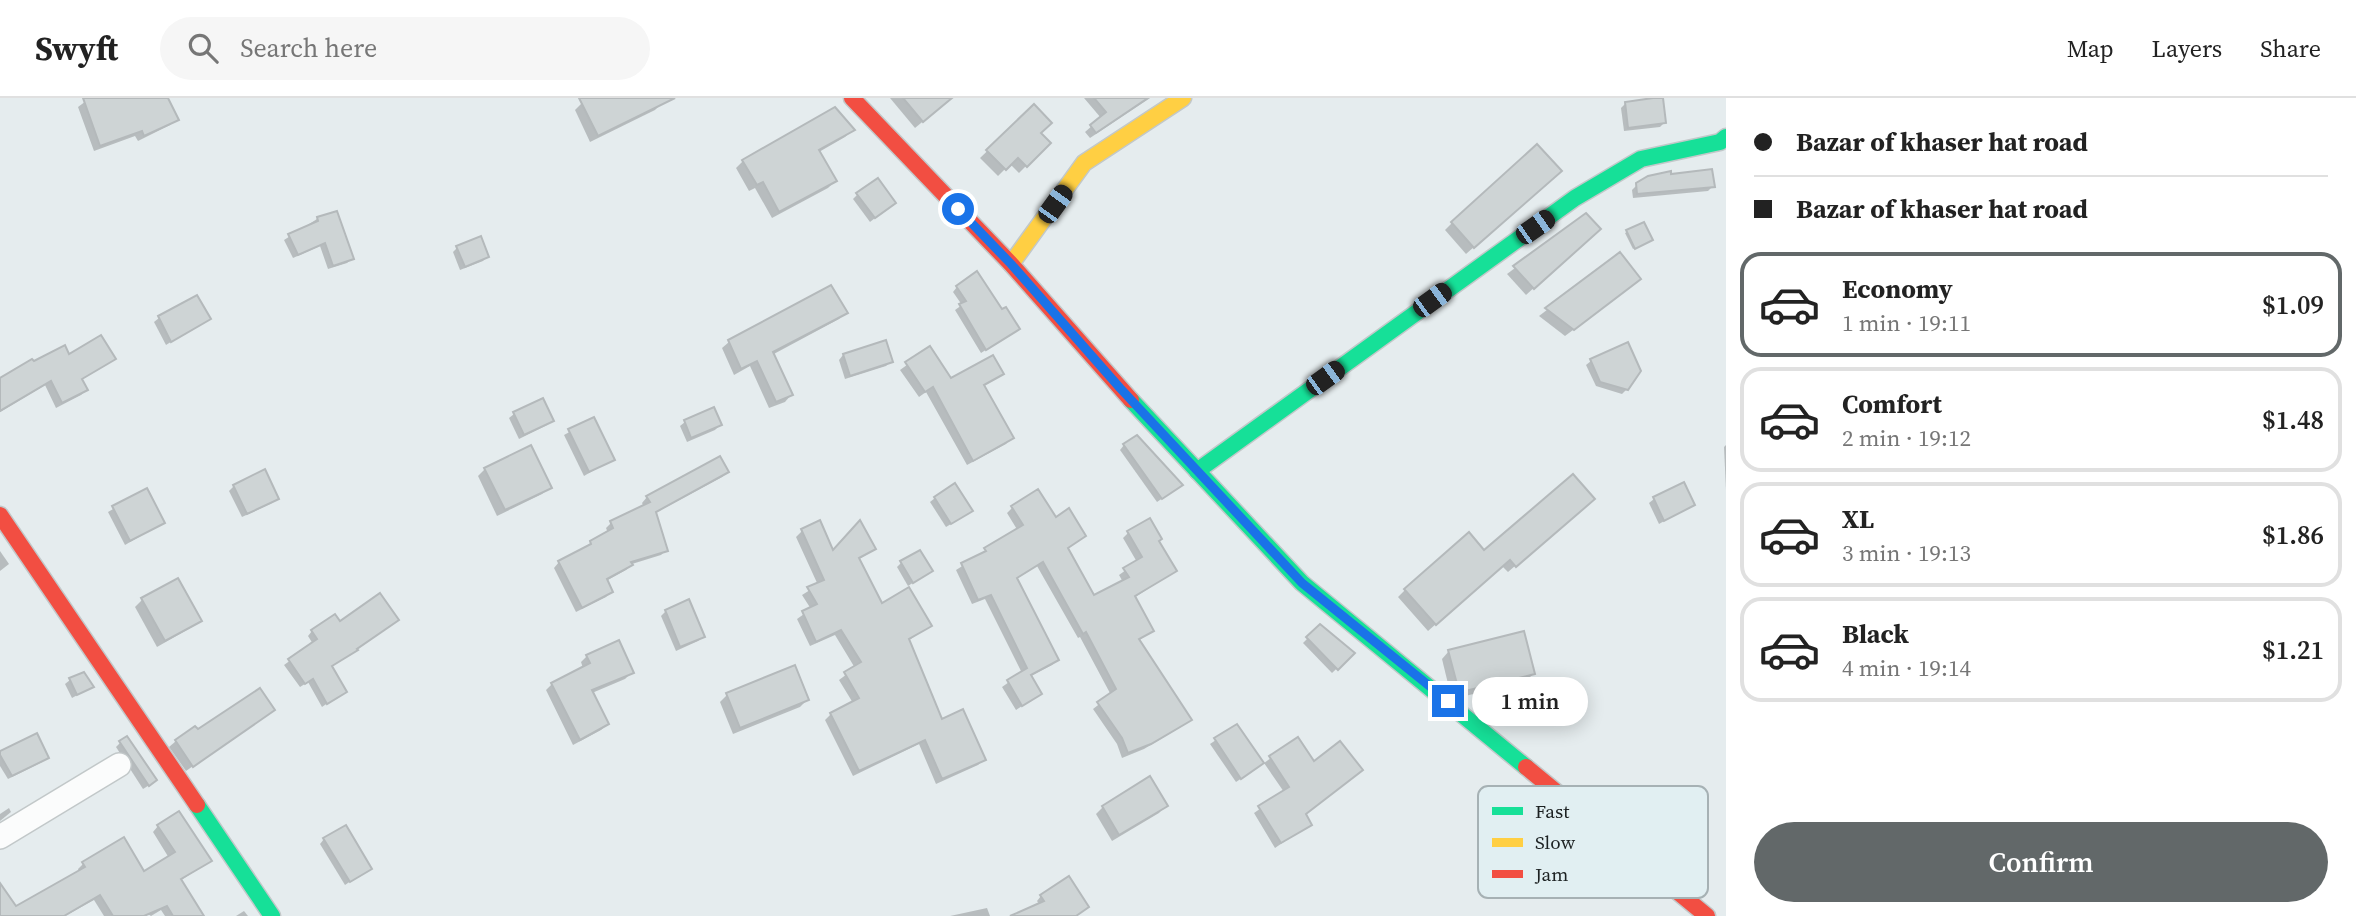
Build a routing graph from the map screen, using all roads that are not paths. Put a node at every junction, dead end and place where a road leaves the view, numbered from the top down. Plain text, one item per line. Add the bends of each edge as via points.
1 (852, 98) edge
2 (1183, 98) edge
3 (1726, 137) edge
4 (1011, 264) junction
5 (1198, 471) junction
6 (0, 515) edge
7 (119, 765) dead end
8 (1549, 786) edge
9 (0, 836) edge
10 (1685, 898) edge
11 (272, 916) edge
12 (1707, 916) edge

1 - 4 street
2 - 4 street via 1084,163
3 - 5 street via 1641,159 1575,198
4 - 5 street
5 - 8 street via 1302,583
6 - 11 street
7 - 9 street
10 - 12 street

